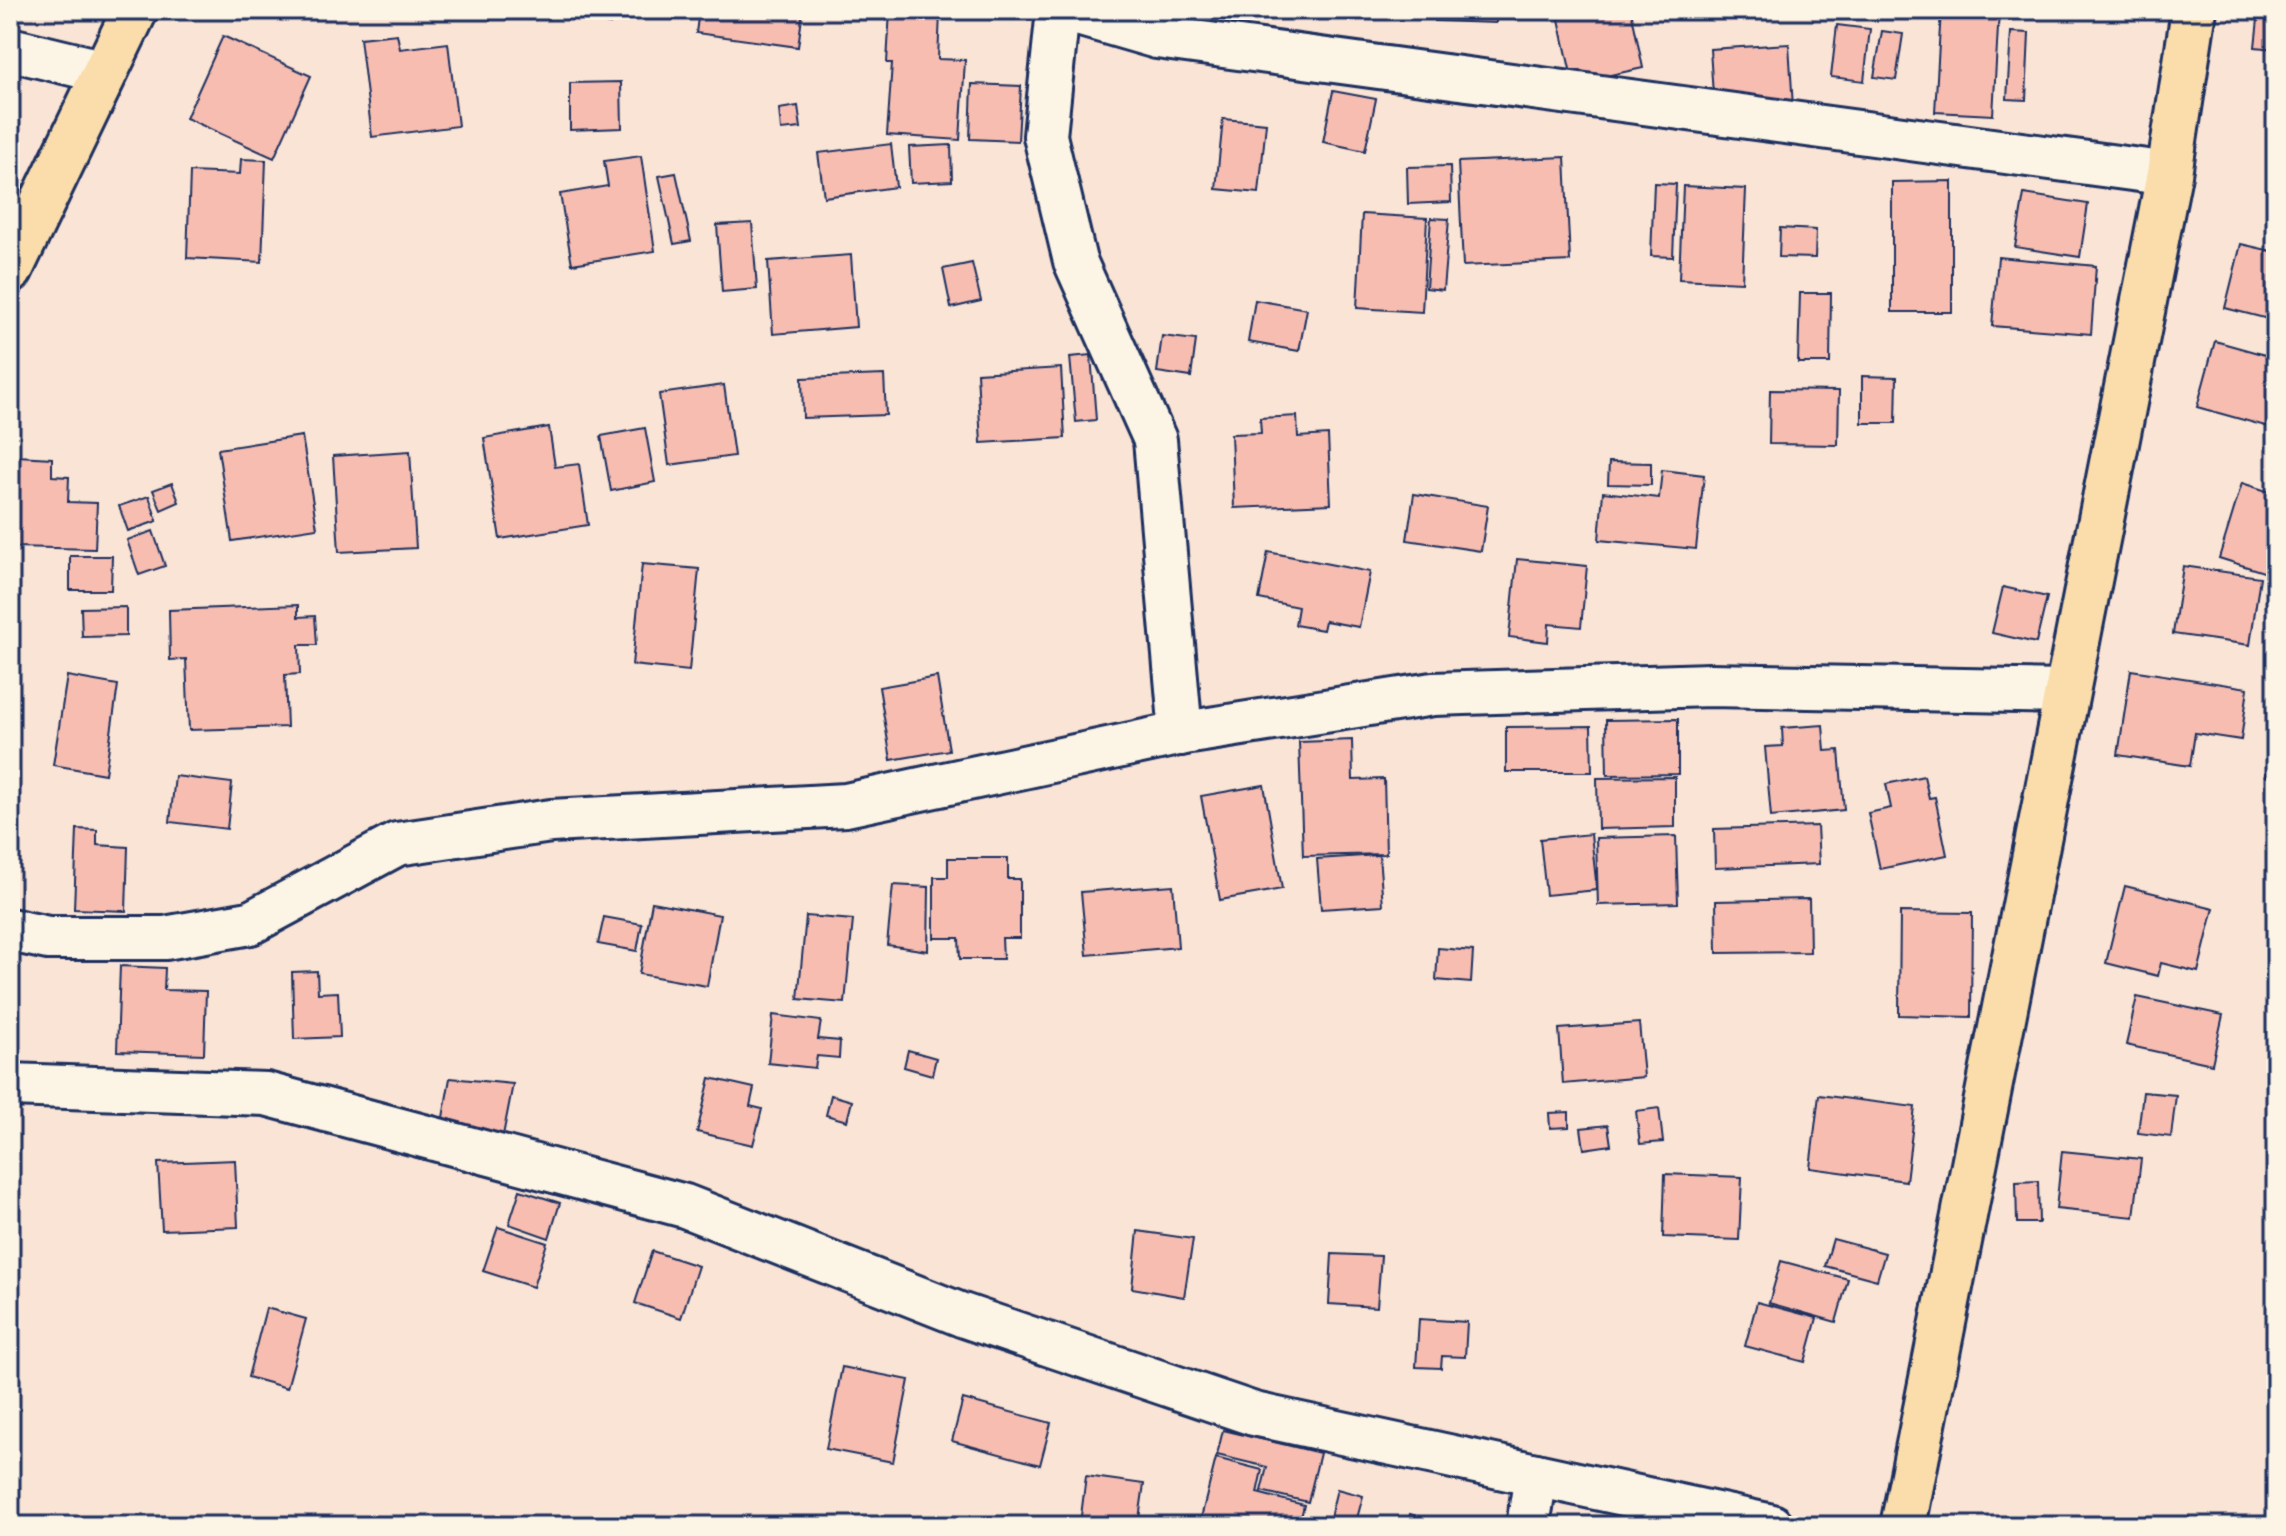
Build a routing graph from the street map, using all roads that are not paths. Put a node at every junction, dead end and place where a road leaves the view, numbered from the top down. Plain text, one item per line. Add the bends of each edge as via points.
1 (135, 10) edge
2 (1061, 10) edge
3 (2194, 10) edge
4 (10, 49) edge
5 (105, 72) junction
6 (2169, 174) junction
7 (10, 270) edge
8 (2067, 692) junction
9 (1181, 734) junction
10 (10, 930) edge
11 (10, 1085) edge
12 (1536, 1475) junction
13 (1528, 1526) edge
14 (1772, 1526) edge
15 (1903, 1526) edge

1 - 5 main road
2 - 6 street via 1157,37
2 - 9 street via 1045,136 1075,261 1155,440
3 - 6 main road
4 - 5 street
5 - 7 main road
6 - 8 main road
8 - 9 street via 1710,685 1433,694
8 - 15 main road
9 - 10 street via 846,805 551,821 397,844 250,923 165,938 48,938
11 - 12 street via 266,1094 685,1206 962,1315 1254,1414
12 - 13 street
12 - 14 street

